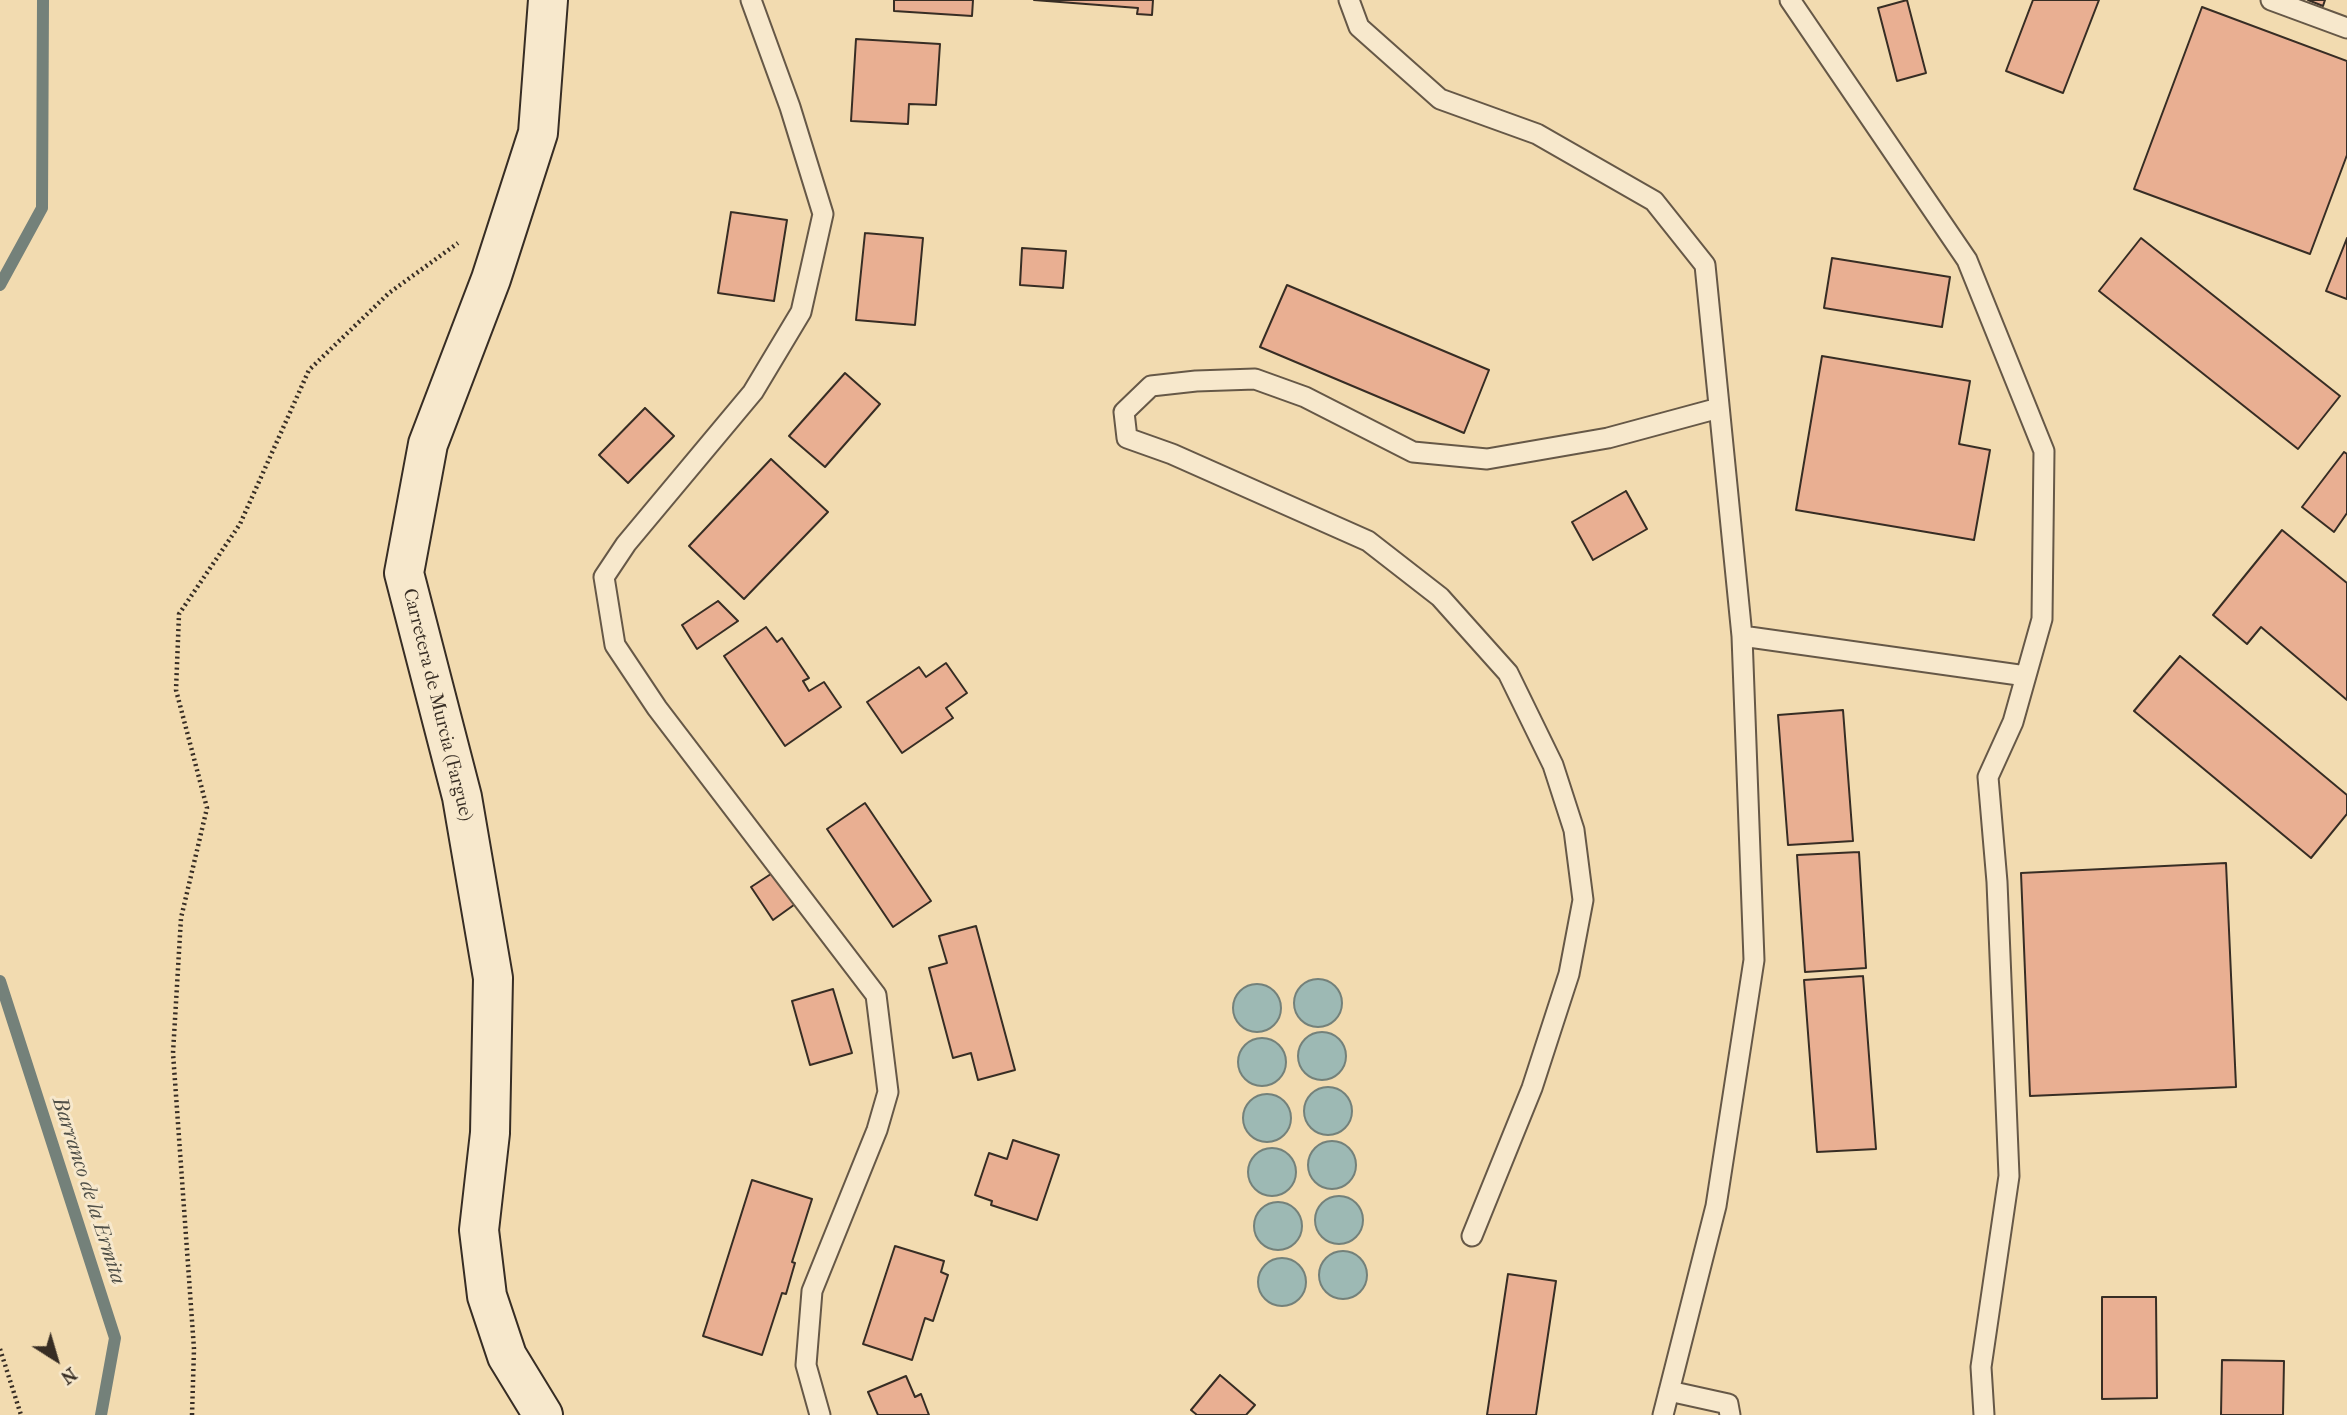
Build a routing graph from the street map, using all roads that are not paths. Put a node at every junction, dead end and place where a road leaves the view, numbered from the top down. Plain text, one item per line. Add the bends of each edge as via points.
1 (548, 0) edge
2 (751, 0) edge
3 (1349, 0) edge
4 (1790, 0) edge
5 (2271, 0) edge
6 (2347, 28) edge
7 (1719, 408) junction
8 (1742, 636) junction
9 (2026, 676) junction
10 (1472, 1236) dead end
11 (1669, 1391) junction
12 (543, 1415) edge
13 (820, 1415) edge
14 (1662, 1415) edge
15 (1730, 1415) edge
16 (1984, 1415) edge

1 - 12 main road, Carretera de Murcia (Fargue) via 538,133 492,279 428,444 404,573 461,797 494,978 490,1133 479,1230 487,1296 507,1356
2 - 13 lane via 823,214 801,312 753,392 626,544 604,577 615,645 657,708 876,995 887,1092 877,1130 812,1291 806,1365
3 - 7 lane via 1359,27 1440,99 1537,134 1654,201 1705,265
4 - 9 lane via 1967,260 2044,451 2042,619
5 - 6 lane
7 - 8 lane
7 - 10 lane via 1608,438 1487,459 1413,452 1305,397 1255,379 1152,386 1124,412 1127,438 1368,541 1440,597 1508,673 1553,765 1574,830 1583,900 1569,974 1532,1088
8 - 9 lane
8 - 11 lane via 1754,960 1716,1206
9 - 16 lane via 2013,722 1988,777 2009,1176 1981,1367
11 - 14 lane
11 - 15 lane via 1728,1404

